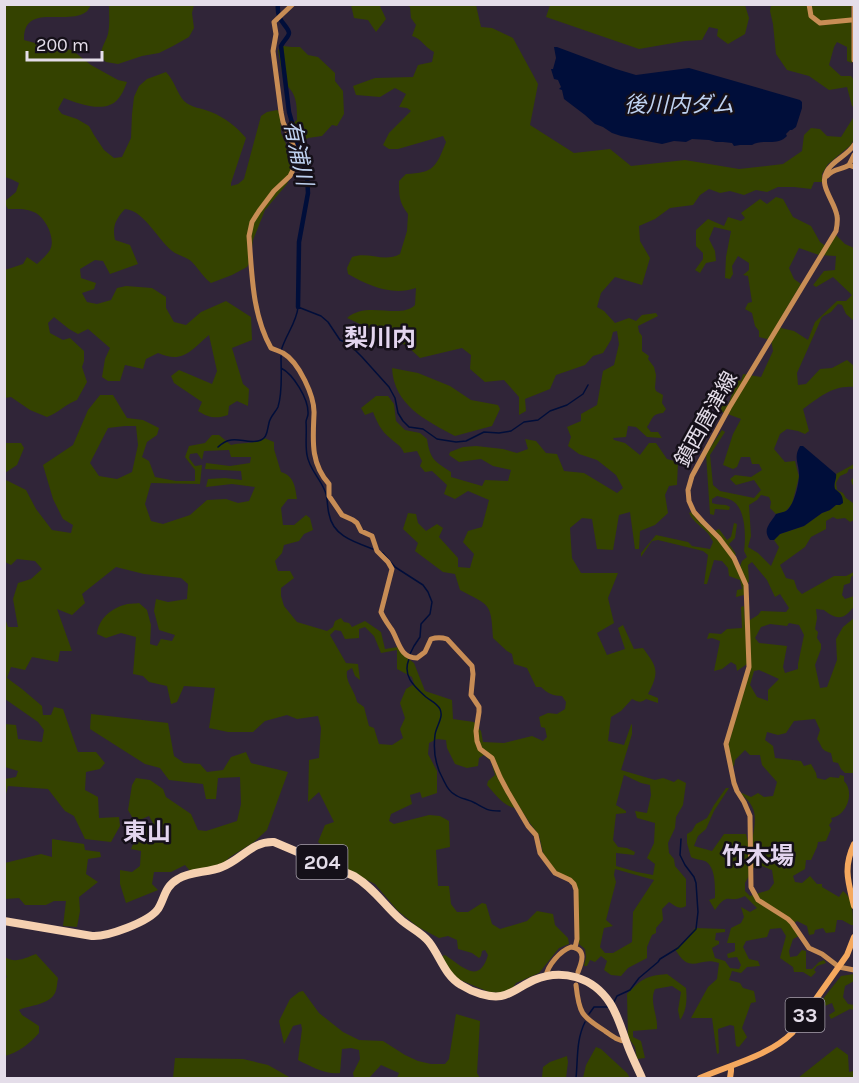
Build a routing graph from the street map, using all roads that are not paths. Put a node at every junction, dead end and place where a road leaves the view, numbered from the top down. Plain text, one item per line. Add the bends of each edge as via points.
1 (293, 4) edge
2 (808, 4) edge
3 (854, 4) edge
4 (854, 19) edge
5 (855, 60) edge
6 (855, 145) edge
7 (855, 155) edge
8 (852, 166) edge
9 (824, 178) junction
10 (855, 844) edge
11 (855, 906) edge
12 (4, 921) edge
13 (855, 938) edge
14 (575, 948) junction
15 (839, 967) junction
16 (855, 970) edge
17 (578, 972) dead end
18 (546, 976) junction
19 (576, 985) dead end
20 (626, 1041) junction
21 (730, 1066) junction
22 (642, 1078) edge
23 (700, 1078) edge
24 (730, 1078) edge

1 - 14 street via 276,20 273,51 283,122 297,164 267,199 250,228 254,296 260,324 269,346 284,353 306,380 314,411 312,438 316,461 329,483 329,496 342,515 372,536 377,551 391,565 381,612 399,646 405,654 417,658 431,639 447,639 472,666 471,695 479,712 477,741 480,749 492,758 508,792 536,834 540,853 555,873 574,884
2 - 4 street via 810,16 820,23
3 - 4 street
4 - 5 street
6 - 9 street via 828,169
7 - 8 street
8 - 9 street
9 - 15 street, 鎮西唐津線 via 837,216 836,231 729,408 688,490 694,512 734,558 746,585 749,667 726,744 734,783 750,816 751,887 758,900 792,923 809,948
10 - 11 main road via 847,866
12 - 18 highway, 204 via 102,936 152,916 165,892 178,879 224,867 255,846 274,842 364,882 403,922 424,936 450,976 464,987 503,996
13 - 15 main road, 33
14 - 17 street via 582,957
14 - 18 street via 562,952
15 - 16 street
15 - 21 main road, 33 via 787,1039
18 - 20 highway, 204 via 582,978 599,989 612,1006
19 - 20 street via 585,1017 618,1040
20 - 22 highway, 204
21 - 23 main road, 33
21 - 24 main road

